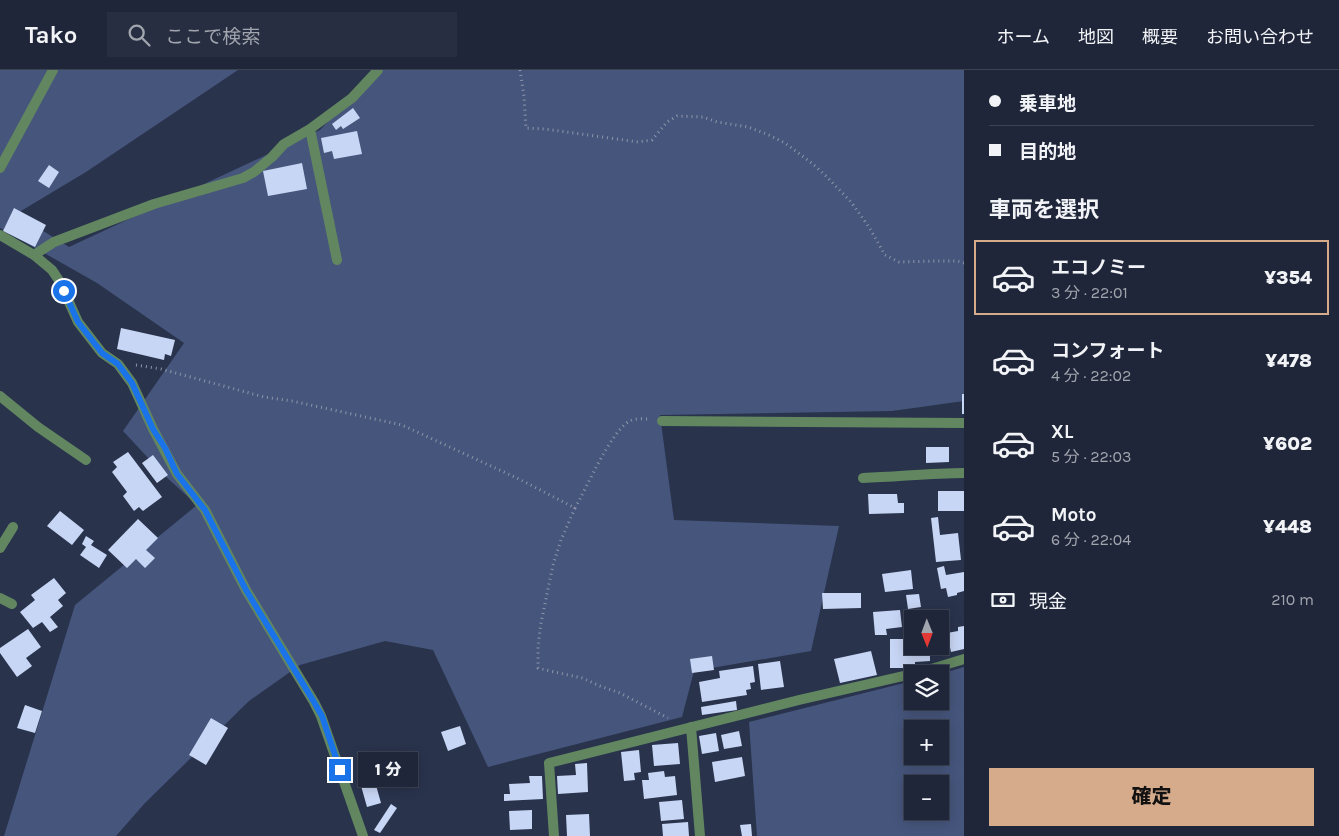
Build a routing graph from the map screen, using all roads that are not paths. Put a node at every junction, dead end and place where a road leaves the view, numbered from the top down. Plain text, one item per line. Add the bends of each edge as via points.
1 (53, 70) edge
2 (378, 70) edge
3 (310, 129) junction
4 (0, 168) edge
5 (0, 234) edge
6 (34, 255) junction
7 (337, 260) dead end
8 (0, 396) edge
9 (662, 421) road end
10 (964, 423) edge
11 (86, 460) dead end
12 (964, 473) edge
13 (863, 478) dead end
14 (13, 527) dead end
15 (0, 548) edge
16 (0, 598) edge
17 (12, 604) dead end
18 (964, 659) edge
19 (944, 665) edge
20 (904, 676) edge
21 (691, 727) junction
22 (362, 836) edge
23 (554, 836) edge
24 (700, 836) edge

1 - 4 street
2 - 3 street via 352,98
3 - 6 street via 284,144 243,178 146,207 54,242
3 - 7 street
5 - 6 street
6 - 22 street via 52,270 60,282 78,322 102,353 118,364 132,383 177,474 205,510 246,590 322,716
8 - 11 street
9 - 10 street
12 - 13 street
14 - 15 street
16 - 17 street
18 - 19 street
20 - 21 street
21 - 23 street via 549,763
21 - 24 street

